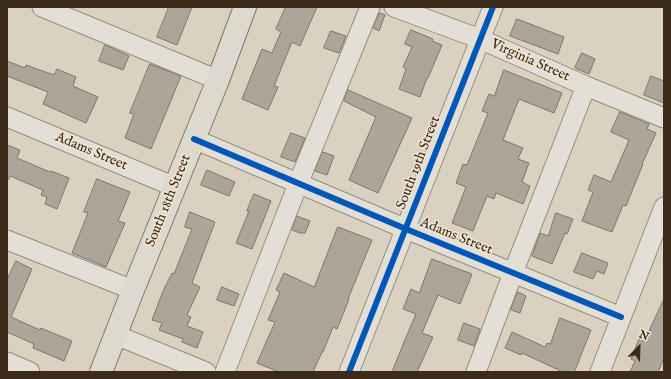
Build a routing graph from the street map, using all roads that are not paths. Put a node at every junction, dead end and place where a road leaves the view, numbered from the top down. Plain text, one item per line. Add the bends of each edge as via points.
1 (42, 7) edge
2 (245, 7) edge
3 (370, 7) edge
4 (394, 7) edge
5 (493, 7) edge
6 (480, 39) junction
7 (218, 80) junction
8 (586, 86) junction
9 (7, 117) edge
10 (664, 118) edge
11 (194, 139) junction
12 (298, 184) junction
13 (175, 187) junction
14 (664, 207) edge
15 (406, 229) junction
16 (7, 240) edge
17 (513, 273) junction
18 (133, 290) junction
19 (621, 317) junction
20 (116, 335) junction
21 (7, 362) edge
22 (30, 372) edge
23 (101, 372) edge
24 (206, 372) edge
25 (225, 372) edge
26 (349, 372) edge
27 (476, 372) edge
28 (600, 372) edge

1 - 7 street
2 - 7 main road, South 18th Street
3 - 12 street
4 - 6 street, Virginia Street
5 - 6 street, South 19th Street
6 - 8 street, Virginia Street
6 - 15 street, South 19th Street
7 - 11 main road, South 18th Street
8 - 10 street, Virginia Street
8 - 17 street
9 - 13 street, Adams Street
11 - 12 street, Adams Street
11 - 13 main road, South 18th Street
12 - 15 street, Adams Street
12 - 25 street
13 - 18 main road, South 18th Street
14 - 19 street
15 - 17 street, Adams Street
15 - 26 street, South 19th Street
16 - 18 street
17 - 19 street, Adams Street
17 - 27 street
18 - 20 main road, South 18th Street
19 - 28 street
20 - 23 main road, South 18th Street
20 - 24 street
21 - 22 street

